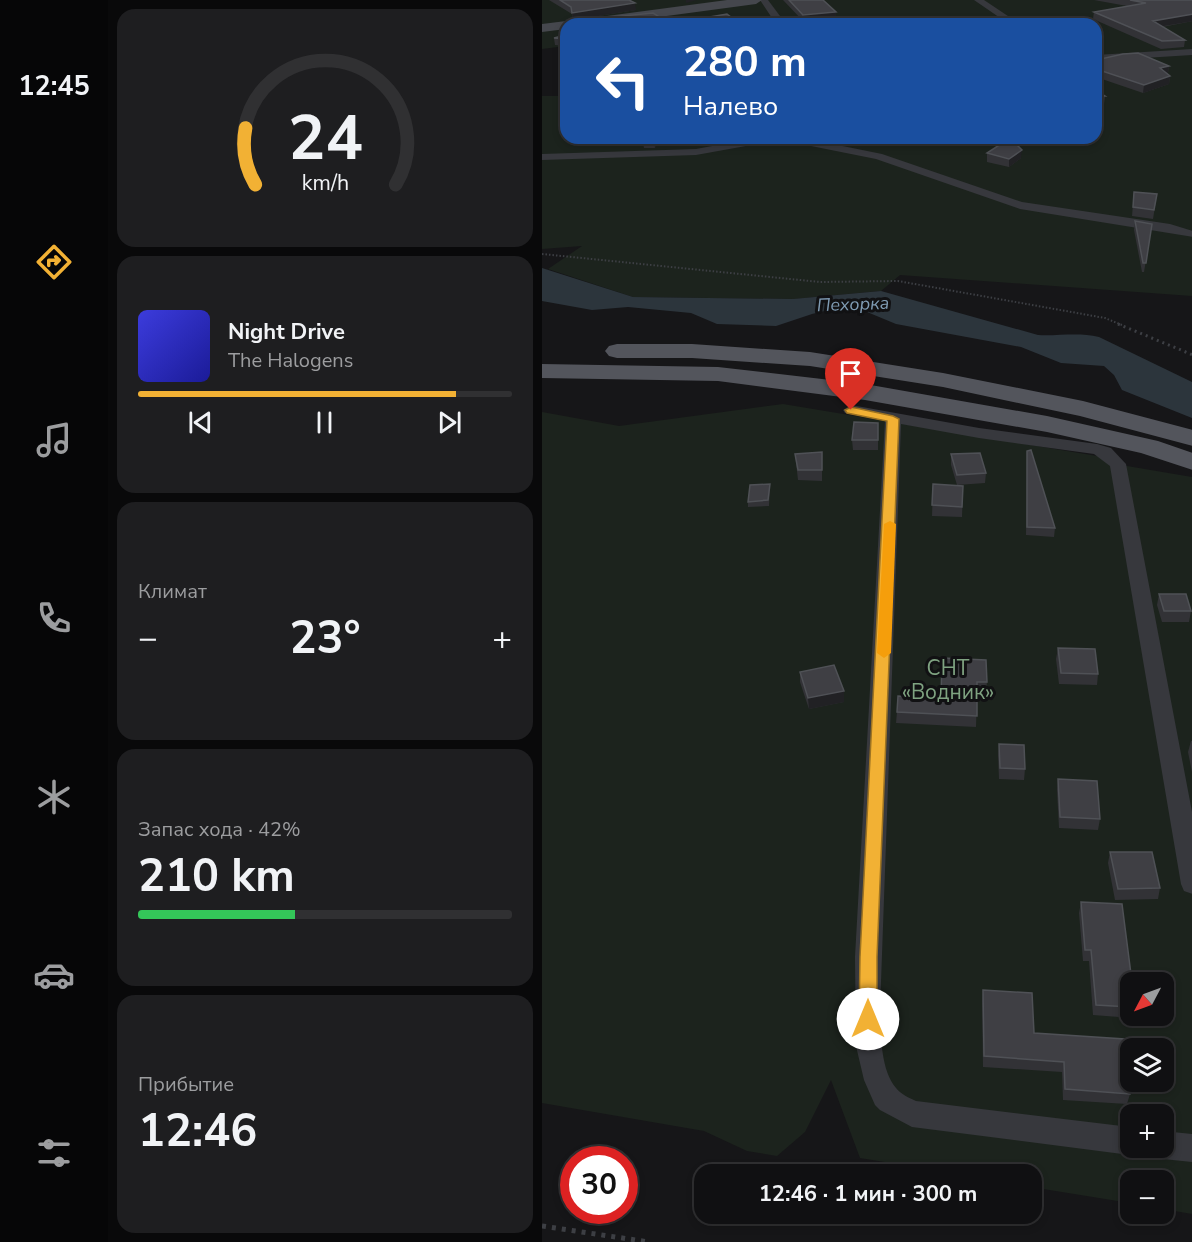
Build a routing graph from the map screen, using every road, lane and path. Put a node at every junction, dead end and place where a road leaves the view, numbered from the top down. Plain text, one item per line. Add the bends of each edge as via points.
1 (756, 0) edge
2 (764, 0) edge
3 (978, 0) edge
4 (626, 18) edge
5 (778, 18) edge
6 (1006, 18) edge
7 (560, 26) edge
8 (542, 28) edge
9 (1193, 52) edge
10 (1102, 58) edge
11 (740, 144) edge
12 (817, 144) edge
13 (542, 157) edge
14 (1190, 234) dead end
15 (542, 254) edge
16 (542, 352) edge
17 (1193, 355) edge
18 (542, 371) edge
19 (851, 410) dead end
20 (893, 419) junction
21 (1193, 438) edge
22 (1193, 462) edge
23 (1193, 884) edge
24 (1120, 1140) edge
25 (1174, 1146) edge
26 (1193, 1148) edge
27 (542, 1226) edge
28 (649, 1242) edge

1 - 4 main road
2 - 5 street
3 - 6 street
7 - 8 main road
9 - 10 street
11 - 13 street via 696,152
12 - 14 street via 878,156 1020,205
15 - 17 path via 820,282 898,281 1104,318
16 - 21 main road via 692,351 810,359 1083,409
18 - 22 main road via 718,374 865,392 1047,424 1150,447
19 - 20 street
20 - 23 street via 1097,449 1118,464
20 - 24 street via 868,957 871,1063 886,1098 912,1114
25 - 26 street
27 - 28 path

